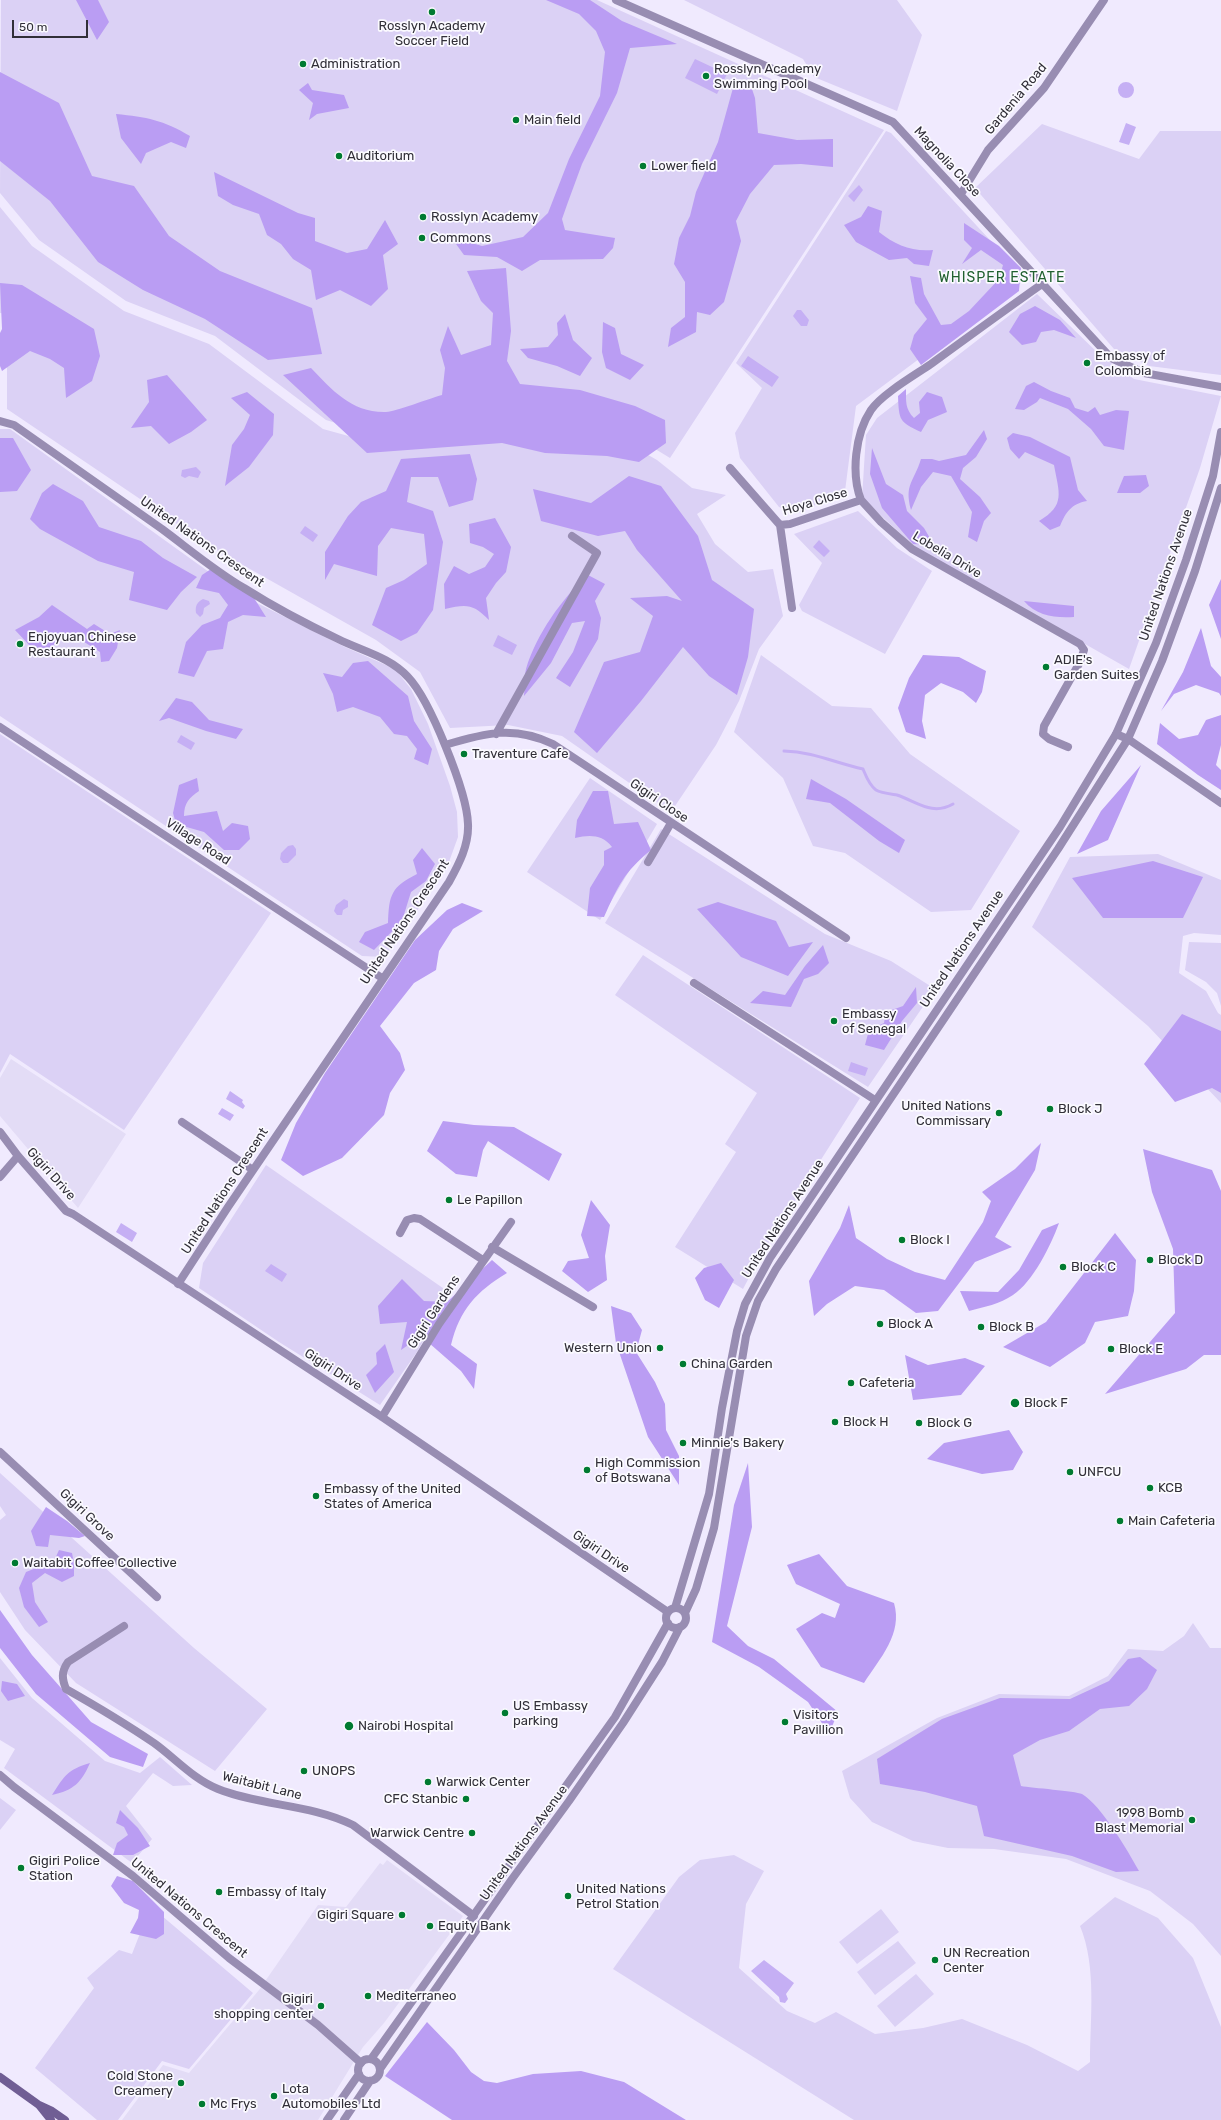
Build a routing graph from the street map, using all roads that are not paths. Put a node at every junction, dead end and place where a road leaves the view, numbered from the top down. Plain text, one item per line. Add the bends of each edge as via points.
1 (616, 0) edge
2 (1104, 0) edge
3 (961, 194) junction
4 (1042, 284) junction
5 (1221, 387) edge
6 (0, 421) edge
7 (1221, 432) edge
8 (730, 468) dead end
9 (1221, 488) edge
10 (861, 500) junction
11 (780, 525) junction
12 (572, 536) dead end
13 (792, 608) dead end
14 (0, 727) edge
15 (496, 734) junction
16 (1116, 734) junction
17 (1128, 739) junction
18 (445, 745) junction
19 (1068, 747) dead end
20 (1221, 803) edge
21 (671, 823) junction
22 (648, 862) dead end
23 (846, 938) dead end
24 (382, 978) junction
25 (694, 984) dead end
26 (926, 1024) junction
27 (936, 1030) junction
28 (876, 1100) junction
29 (182, 1122) dead end
30 (0, 1132) edge
31 (18, 1156) junction
32 (253, 1170) junction
33 (0, 1177) edge
34 (511, 1222) dead end
35 (400, 1233) dead end
36 (492, 1248) junction
37 (483, 1260) junction
38 (178, 1284) junction
39 (593, 1308) dead end
40 (382, 1417) junction
41 (0, 1453) edge
42 (157, 1597) dead end
43 (672, 1610) junction
44 (685, 1614) junction
45 (668, 1623) junction
46 (124, 1626) dead end
47 (680, 1627) junction
48 (0, 1775) edge
49 (474, 1916) junction
50 (371, 2059) junction
51 (361, 2063) junction
52 (380, 2069) junction
53 (359, 2074) junction
54 (0, 2077) edge
55 (370, 2081) junction
56 (40, 2105) junction
57 (51, 2120) edge
58 (65, 2120) edge
59 (327, 2120) edge
60 (344, 2120) edge

1 - 3 street, Magnolia Close via 893,122 945,180
2 - 3 street, Gardenia Road via 1044,88 988,150
3 - 4 street, Magnolia Close
4 - 5 street, Magnolia Close via 1111,358 1144,373
4 - 10 street via 905,382 873,408 862,426 859,443 856,474
6 - 18 street, United Nations Crescent via 14,425 243,588 339,640 373,653 398,668 409,678 427,704
7 - 16 street, United Nations Avenue via 1213,476 1186,560 1156,643
8 - 11 street, Hoya Close
9 - 17 street, United Nations Avenue via 1195,571 1162,662
10 - 11 street, Hoya Close
10 - 19 street, Lobelia Drive via 881,522 912,549 1080,644 1084,650 1080,662 1044,726 1044,734 1049,739
11 - 13 street
12 - 15 street via 598,553
14 - 24 street, Village Road
15 - 18 street, Gigiri Close via 481,734
15 - 21 street, Gigiri Close via 514,732 535,736 553,744
16 - 17 street
16 - 26 street, United Nations Avenue via 1060,827
17 - 20 street
17 - 27 street, United Nations Avenue via 1058,849
18 - 24 street, United Nations Crescent via 467,812 467,837 463,854 447,885
21 - 22 street
21 - 23 street, Gigiri Close
24 - 32 street, United Nations Crescent
25 - 28 street
26 - 27 street
26 - 28 street, United Nations Avenue
27 - 44 street, United Nations Avenue via 776,1269 758,1301 746,1336 714,1528 696,1589
28 - 43 street, United Nations Avenue via 770,1258 745,1304 728,1377 709,1494
29 - 32 street
30 - 31 street, Gigiri Drive
31 - 33 street
31 - 38 street, Gigiri Drive via 66,1211
32 - 38 street, United Nations Crescent
34 - 36 street, Gigiri Gardens
35 - 37 street via 407,1220 420,1219
36 - 37 street, Gigiri Gardens
36 - 39 street
37 - 40 street, Gigiri Gardens via 439,1324
38 - 40 street, Gigiri Drive
40 - 43 street, Gigiri Drive
41 - 42 street, Gigiri Grove
43 - 44 street via 682,1610
43 - 45 street, United Nations Avenue via 666,1620
44 - 47 street, United Nations Avenue via 686,1620
45 - 47 street via 674,1628
45 - 49 street, United Nations Avenue via 615,1716
46 - 49 street, Waitabit Lane via 68,1662 63,1669 62,1680 66,1689 155,1744 187,1770 217,1788 231,1794 309,1810 352,1825
47 - 52 street, United Nations Avenue via 662,1662 623,1723
48 - 51 street, United Nations Crescent via 132,1876 228,1958 318,2025
49 - 50 street, United Nations Avenue
50 - 51 street
50 - 52 street via 379,2064
51 - 53 street
52 - 55 street via 377,2078
53 - 55 street via 362,2079
53 - 59 street
54 - 56 main road
55 - 60 street
56 - 57 main road
56 - 58 main road

